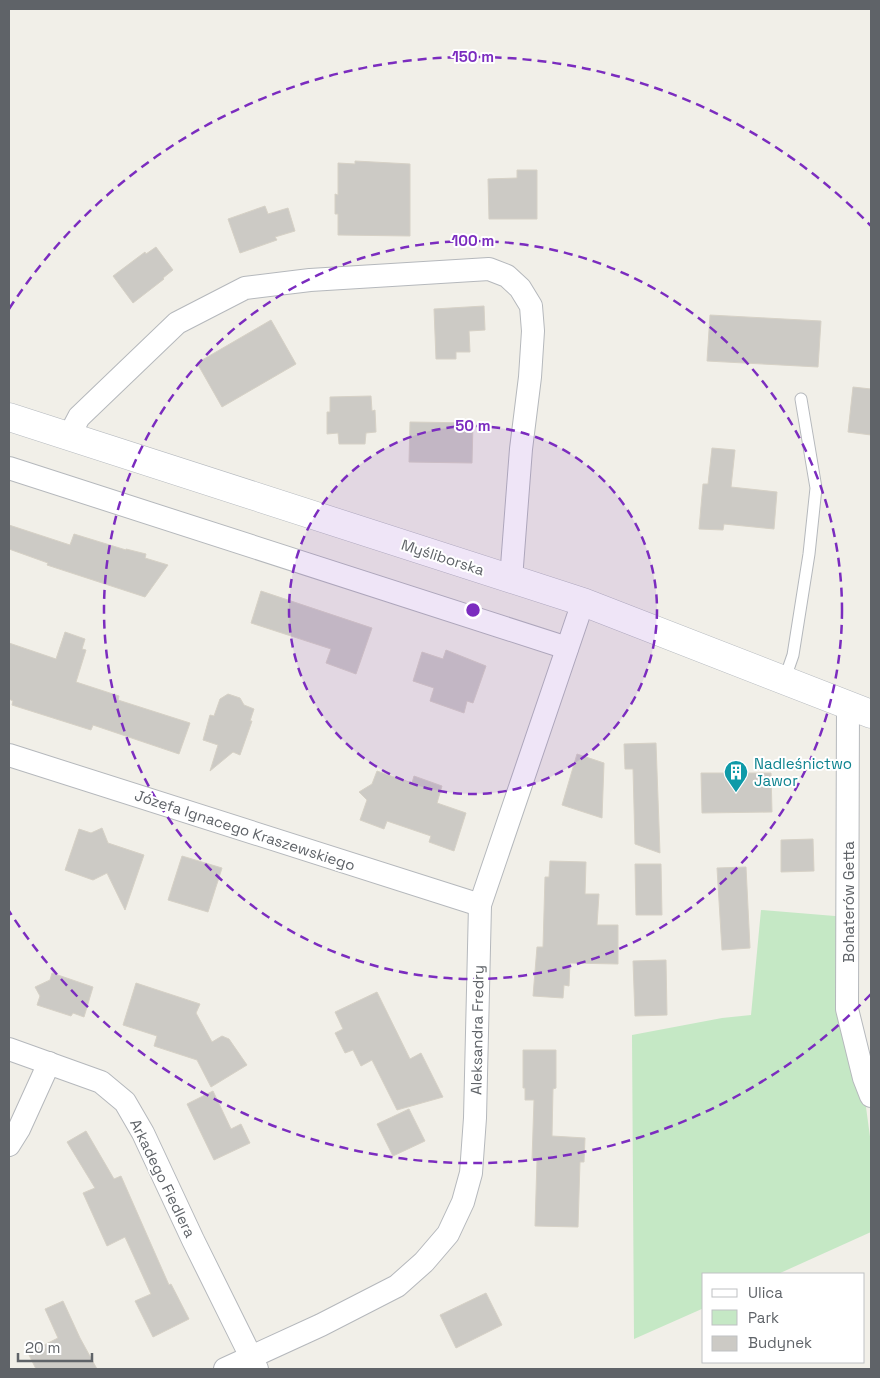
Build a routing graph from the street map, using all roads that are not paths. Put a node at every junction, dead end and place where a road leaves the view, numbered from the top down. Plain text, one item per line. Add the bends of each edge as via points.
1 (801, 399) dead end
2 (9, 417) edge
3 (69, 436) junction
4 (9, 468) edge
5 (511, 579) junction
6 (582, 602) junction
7 (567, 648) junction
8 (784, 681) junction
9 (859, 710) edge
10 (9, 755) edge
11 (480, 905) junction
12 (9, 1049) edge
13 (49, 1063) junction
14 (871, 1096) edge
15 (9, 1145) edge
16 (254, 1363) edge
17 (225, 1369) edge

1 - 8 lane via 816,488 793,655
2 - 3 street, Myśliborska
3 - 5 street, Myśliborska
3 - 5 street via 78,417 177,323 245,288 310,280 489,269 507,276 520,288 531,306 533,330
4 - 7 street
5 - 6 street, Myśliborska
6 - 7 street, Aleksandra Fredry
6 - 8 street, Myśliborska
7 - 11 street, Aleksandra Fredry
8 - 9 street, Myśliborska
9 - 14 street, Bohaterów Getta via 848,1009
10 - 11 street, Józefa Ignacego Kraszewskiego
11 - 16 street, Aleksandra Fredry via 471,1173 463,1202 448,1234 397,1286
12 - 13 street, Arkadego Fiedlera
13 - 15 street
13 - 16 street, Arkadego Fiedlera via 101,1082 125,1102
16 - 17 street, Aleksandra Fredry

